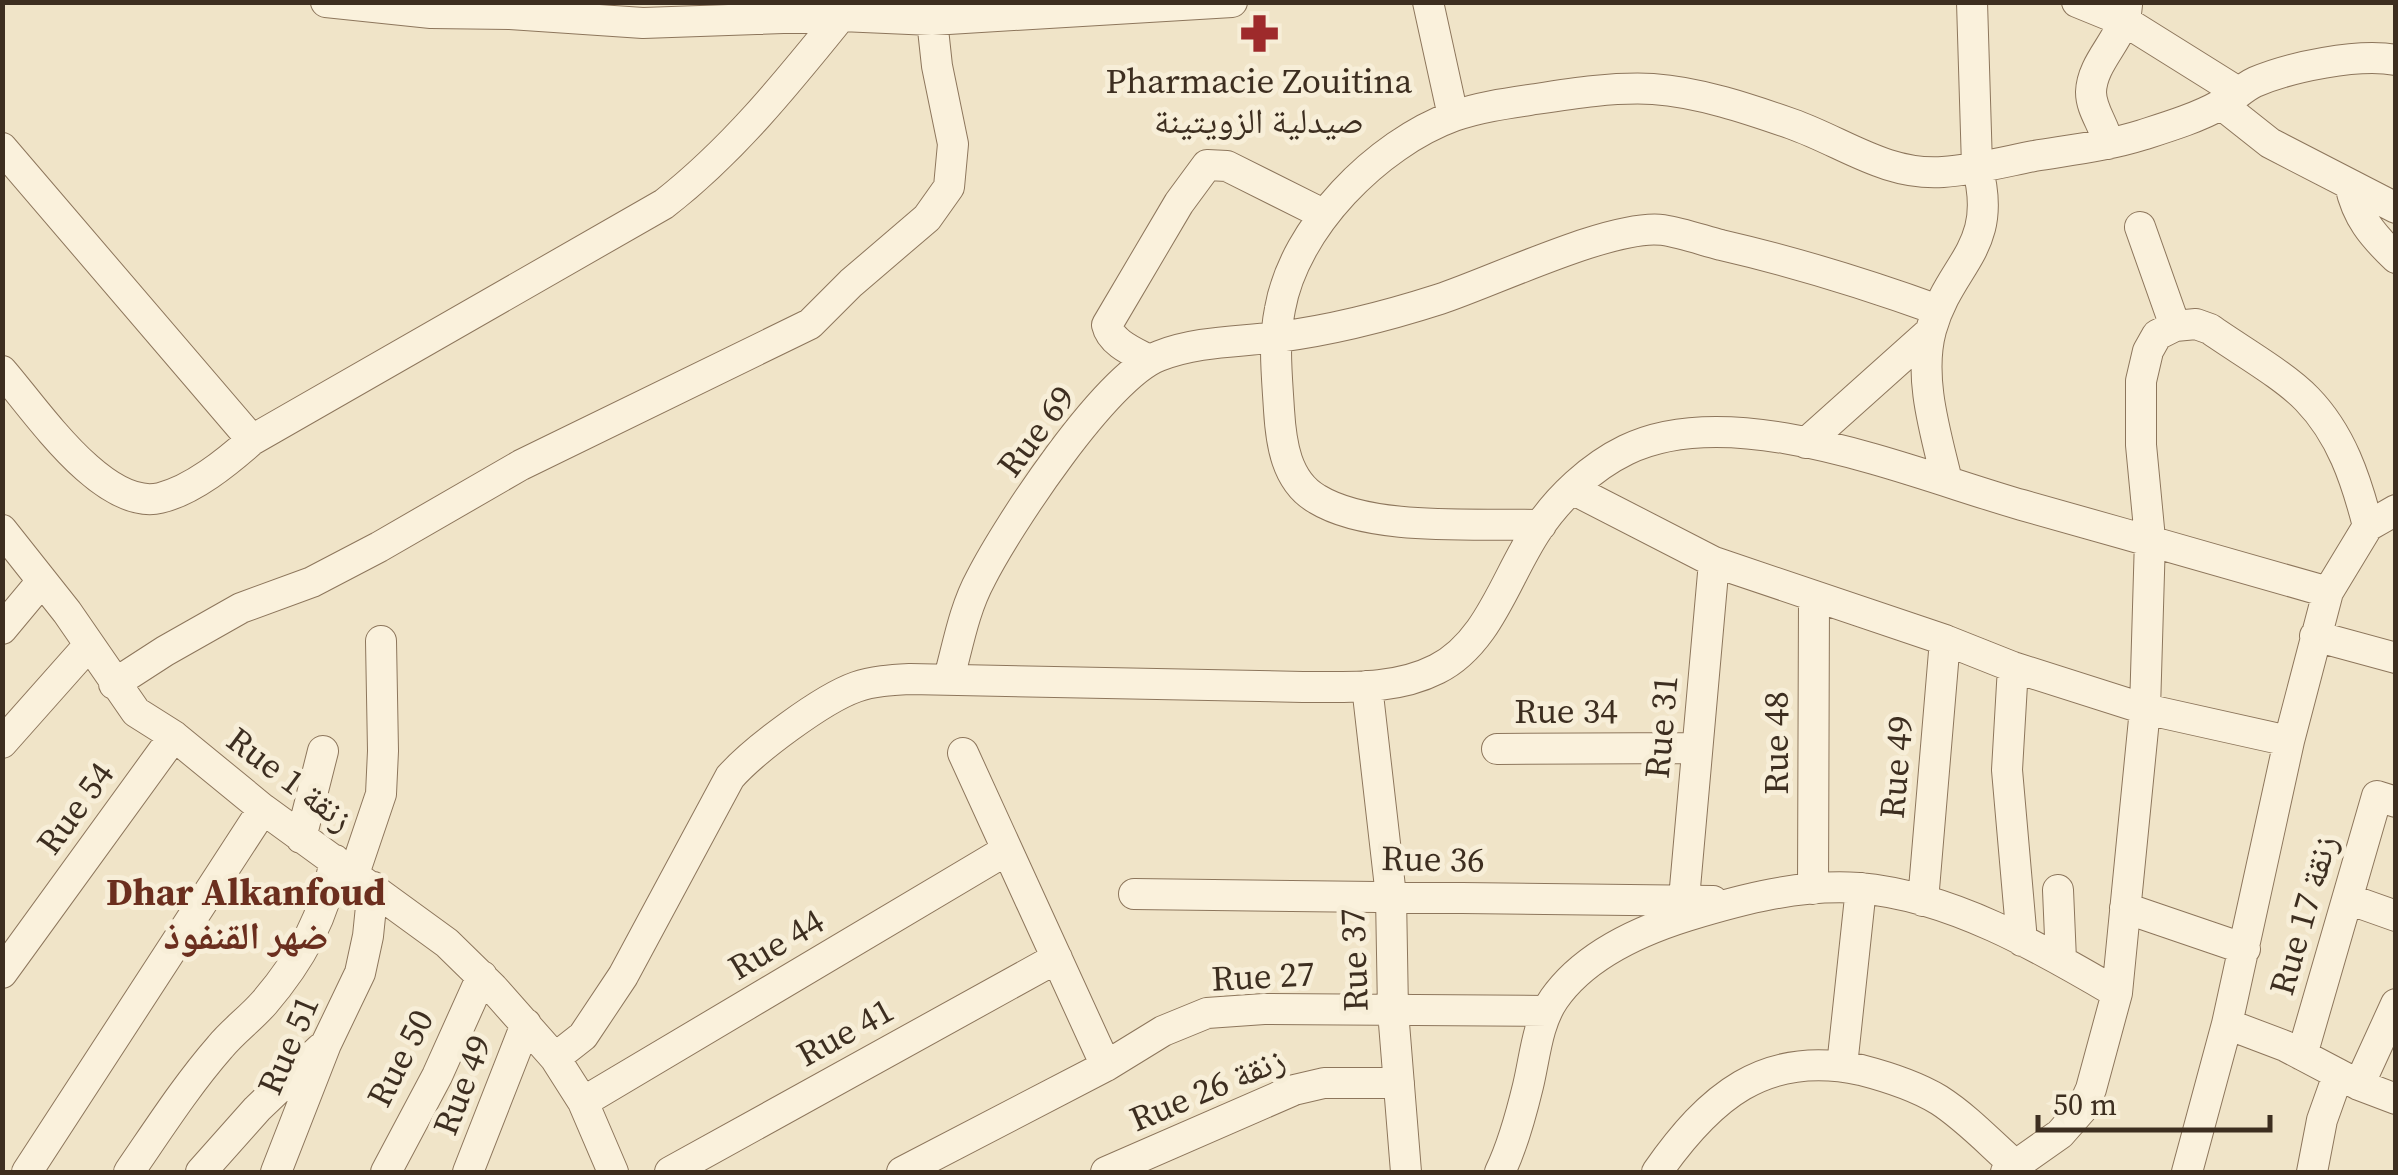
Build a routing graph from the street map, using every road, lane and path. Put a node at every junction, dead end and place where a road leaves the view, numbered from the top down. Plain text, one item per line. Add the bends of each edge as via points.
1 (326, 2) edge
2 (1232, 2) edge
3 (1428, 2) edge
4 (1972, 2) edge
5 (2077, 2) edge
6 (430, 8) edge
7 (2126, 12) edge
8 (644, 13) edge
9 (841, 16) junction
10 (932, 20) junction
11 (2396, 60) edge
12 (2230, 98) junction
13 (1452, 116) junction
14 (2108, 144) junction
15 (2, 148) edge
16 (1977, 166) junction
17 (2350, 185) junction
18 (2396, 208) edge
19 (1322, 214) junction
20 (2140, 227) dead end
21 (2396, 258) edge
22 (1934, 321) junction
23 (2175, 326) junction
24 (1275, 337) junction
25 (1149, 360) junction
26 (2, 371) edge
27 (252, 440) junction
28 (1806, 443) junction
29 (1946, 482) junction
30 (1572, 488) junction
31 (2396, 510) edge
32 (1540, 524) junction
33 (2368, 526) junction
34 (2, 530) edge
35 (2150, 540) junction
36 (1714, 562) junction
37 (42, 581) junction
38 (2328, 592) junction
39 (1814, 596) junction
40 (2, 628) edge
41 (2314, 636) junction
42 (1944, 640) junction
43 (380, 641) dead end
44 (89, 645) junction
45 (2396, 658) edge
46 (2013, 668) junction
47 (949, 678) junction
48 (114, 684) junction
49 (1367, 686) junction
50 (2145, 708) junction
51 (174, 736) junction
52 (2289, 741) junction
53 (2, 743) edge
54 (1697, 748) junction
55 (1496, 749) dead end
56 (323, 751) dead end
57 (963, 753) dead end
58 (2386, 800) edge
59 (263, 809) junction
60 (301, 838) junction
61 (1008, 850) junction
62 (354, 873) junction
63 (1861, 888) junction
64 (1812, 889) junction
65 (2058, 890) dead end
66 (1134, 894) dead end
67 (1390, 896) junction
68 (1684, 899) junction
69 (2348, 899) junction
70 (1923, 901) junction
71 (1731, 903) junction
72 (2125, 908) junction
73 (2396, 916) edge
74 (2022, 942) junction
75 (2245, 949) junction
76 (1057, 958) junction
77 (2062, 960) junction
78 (2, 973) edge
79 (482, 976) junction
80 (2117, 993) junction
81 (2396, 1004) edge
82 (1392, 1011) junction
83 (1547, 1011) junction
84 (526, 1024) junction
85 (2228, 1024) junction
86 (326, 1044) junction
87 (2302, 1055) junction
88 (555, 1058) junction
89 (1106, 1066) junction
90 (1842, 1066) junction
91 (2348, 1080) junction
92 (1399, 1083) junction
93 (2396, 1099) edge
94 (582, 1102) junction
95 (601, 1164) edge
96 (2011, 1169) edge
97 (27, 1172) edge
98 (129, 1172) edge
99 (201, 1172) edge
100 (276, 1172) edge
101 (386, 1172) edge
102 (468, 1172) edge
103 (670, 1172) edge
104 (902, 1172) edge
105 (1106, 1172) edge
106 (1406, 1172) edge
107 (1500, 1172) edge
108 (1657, 1172) edge
109 (2186, 1172) edge
110 (2312, 1172) edge

1 - 6 street
2 - 10 street
3 - 13 street
4 - 16 street
5 - 7 street
6 - 8 street
7 - 12 street
7 - 14 street via 2093,80 2094,108
8 - 9 street
9 - 10 street
9 - 27 street via 732,144 664,204
10 - 48 street via 952,144 949,188 928,218 810,324 521,465 312,582 242,608
11 - 12 street via 2346,60 2276,73
12 - 14 street
12 - 17 street via 2270,143
13 - 16 street via 1564,94 1656,89 1795,125 1894,168 1943,172
13 - 19 street via 1372,166
14 - 16 street
15 - 27 street
16 - 22 street via 1981,232
17 - 18 street
17 - 21 street via 2366,228
19 - 24 street via 1291,270
19 - 25 street via 1219,163 1205,167 1107,325 1117,340
20 - 23 street
22 - 24 street, Rue 69 via 1780,257 1651,230 1583,246 1417,306
22 - 28 street
22 - 29 street via 1928,388
23 - 33 street via 2210,329 2305,396 2335,434
23 - 35 street via 2156,336 2141,381
24 - 25 street, Rue 69 via 1205,344
24 - 32 street via 1285,456 1315,498 1380,520
25 - 47 street, Rue 69 via 1087,422 1006,536 966,614
26 - 27 street via 103,484 120,493 157,499 175,492
28 - 29 street
28 - 30 street via 1706,432 1654,440 1612,457
29 - 35 street
30 - 32 street
30 - 36 street
31 - 33 street
32 - 49 street via 1464,651 1423,675
33 - 38 street
34 - 37 street, Rue 1 زنقة
35 - 38 street
35 - 50 street
36 - 39 street
36 - 54 street, Rue 31
37 - 40 street
37 - 44 street, Rue 1 زنقة
38 - 41 street
39 - 42 street
39 - 64 street, Rue 48
41 - 45 street
41 - 52 street
42 - 46 street
42 - 70 street, Rue 49
43 - 62 street via 380,794
44 - 48 street, Rue 1 زنقة
44 - 53 street
46 - 50 street
46 - 74 street via 2007,793
47 - 49 street
47 - 88 street via 856,686 748,758 721,791 597,1017
48 - 51 street, Rue 1 زنقة via 136,712
49 - 67 street, Rue 37
50 - 52 street
50 - 72 street
51 - 59 street, Rue 1 زنقة
51 - 78 street, Rue 54
52 - 75 street
54 - 55 street, Rue 34
54 - 68 street, Rue 31
56 - 60 street
57 - 61 street
58 - 69 street, Rue 17 زنقة
59 - 60 street, Rue 1 زنقة
59 - 97 street
60 - 62 street, Rue 1 زنقة
61 - 76 street
61 - 94 street, Rue 44
62 - 79 street, Rue 1 زنقة
62 - 86 street, Rue 51 via 368,936 360,973
62 - 98 street via 299,957 210,1059
63 - 64 street
63 - 70 street
63 - 90 street
64 - 71 street
65 - 77 street
66 - 67 street, Rue 36
67 - 68 street, Rue 36
67 - 82 street, Rue 37
68 - 71 street, Rue 36
69 - 73 street
69 - 87 street, Rue 17 زنقة
70 - 74 street
71 - 83 street via 1622,942 1573,977
72 - 75 street
72 - 80 street
74 - 77 street
75 - 85 street
76 - 89 street
76 - 103 street, Rue 41
77 - 80 street
79 - 84 street, Rue 1 زنقة
79 - 101 street, Rue 50
80 - 96 street via 2082,1110
81 - 91 street
82 - 83 street, Rue 27
82 - 89 street, Rue 27 via 1207,1013
82 - 92 street, Rue 37
83 - 107 street
84 - 88 street, Rue 1 زنقة
84 - 102 street, Rue 49
85 - 87 street
85 - 109 street
86 - 99 street
86 - 100 street, Rue 51
87 - 91 street
88 - 94 street, Rue 1 زنقة
89 - 104 street, Rue 27
90 - 96 street via 1944,1103
90 - 108 street via 1794,1065 1748,1080 1702,1117
91 - 93 street
91 - 110 street via 2322,1120
92 - 105 street, Rue 26 زنقة via 1294,1090
92 - 106 street, Rue 37
94 - 95 street, Rue 1 زنقة

